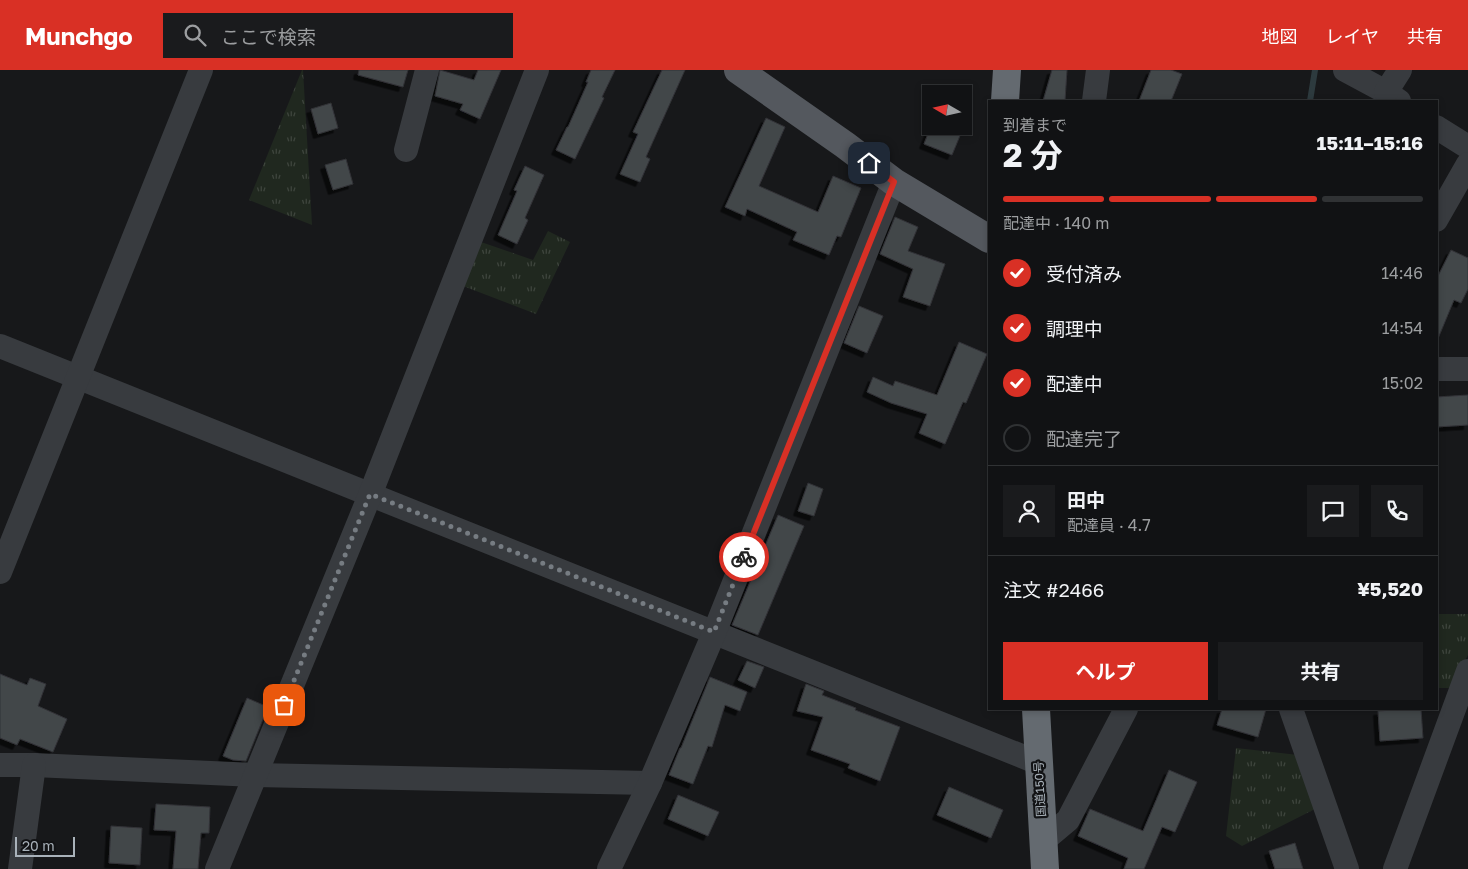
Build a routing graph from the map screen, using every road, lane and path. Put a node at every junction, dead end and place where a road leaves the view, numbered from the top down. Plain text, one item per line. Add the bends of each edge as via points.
1 (201, 70) edge
2 (427, 70) edge
3 (537, 70) edge
4 (738, 70) edge
5 (1006, 70) edge
6 (1098, 70) edge
7 (1345, 70) edge
8 (1400, 70) edge
9 (1392, 97) edge
10 (1005, 100) edge
11 (1094, 100) edge
12 (1438, 128) edge
13 (1468, 147) edge
14 (406, 150) dead end
15 (1468, 164) edge
16 (894, 182) junction
17 (1438, 216) edge
18 (988, 237) edge
19 (0, 346) edge
20 (1438, 369) edge
21 (1468, 369) edge
22 (79, 378) junction
23 (370, 494) junction
24 (0, 572) edge
25 (714, 632) junction
26 (1468, 671) edge
27 (1036, 710) edge
28 (1125, 710) edge
29 (1291, 710) edge
30 (1039, 763) junction
31 (0, 765) edge
32 (34, 765) junction
33 (255, 775) junction
34 (650, 782) junction
35 (1043, 841) junction
36 (20, 869) edge
37 (217, 869) edge
38 (609, 869) edge
39 (1045, 869) edge
40 (1347, 869) edge
41 (1395, 869) edge

1 - 22 street
2 - 14 street
3 - 23 street
4 - 16 main road
5 - 10 highway
6 - 11 street
7 - 9 street
8 - 9 street
12 - 13 street
15 - 17 street
16 - 18 main road
16 - 25 street
19 - 22 street
20 - 21 street
22 - 23 street
22 - 24 street
23 - 25 street
23 - 33 street
25 - 30 street
25 - 34 street
26 - 41 street
27 - 30 highway, 国道150号
28 - 35 street via 1068,820
29 - 40 street
30 - 35 highway, 国道150号
31 - 32 street
32 - 33 street
32 - 36 street
33 - 34 street
33 - 37 street
34 - 38 street
35 - 39 highway, 国道150号

